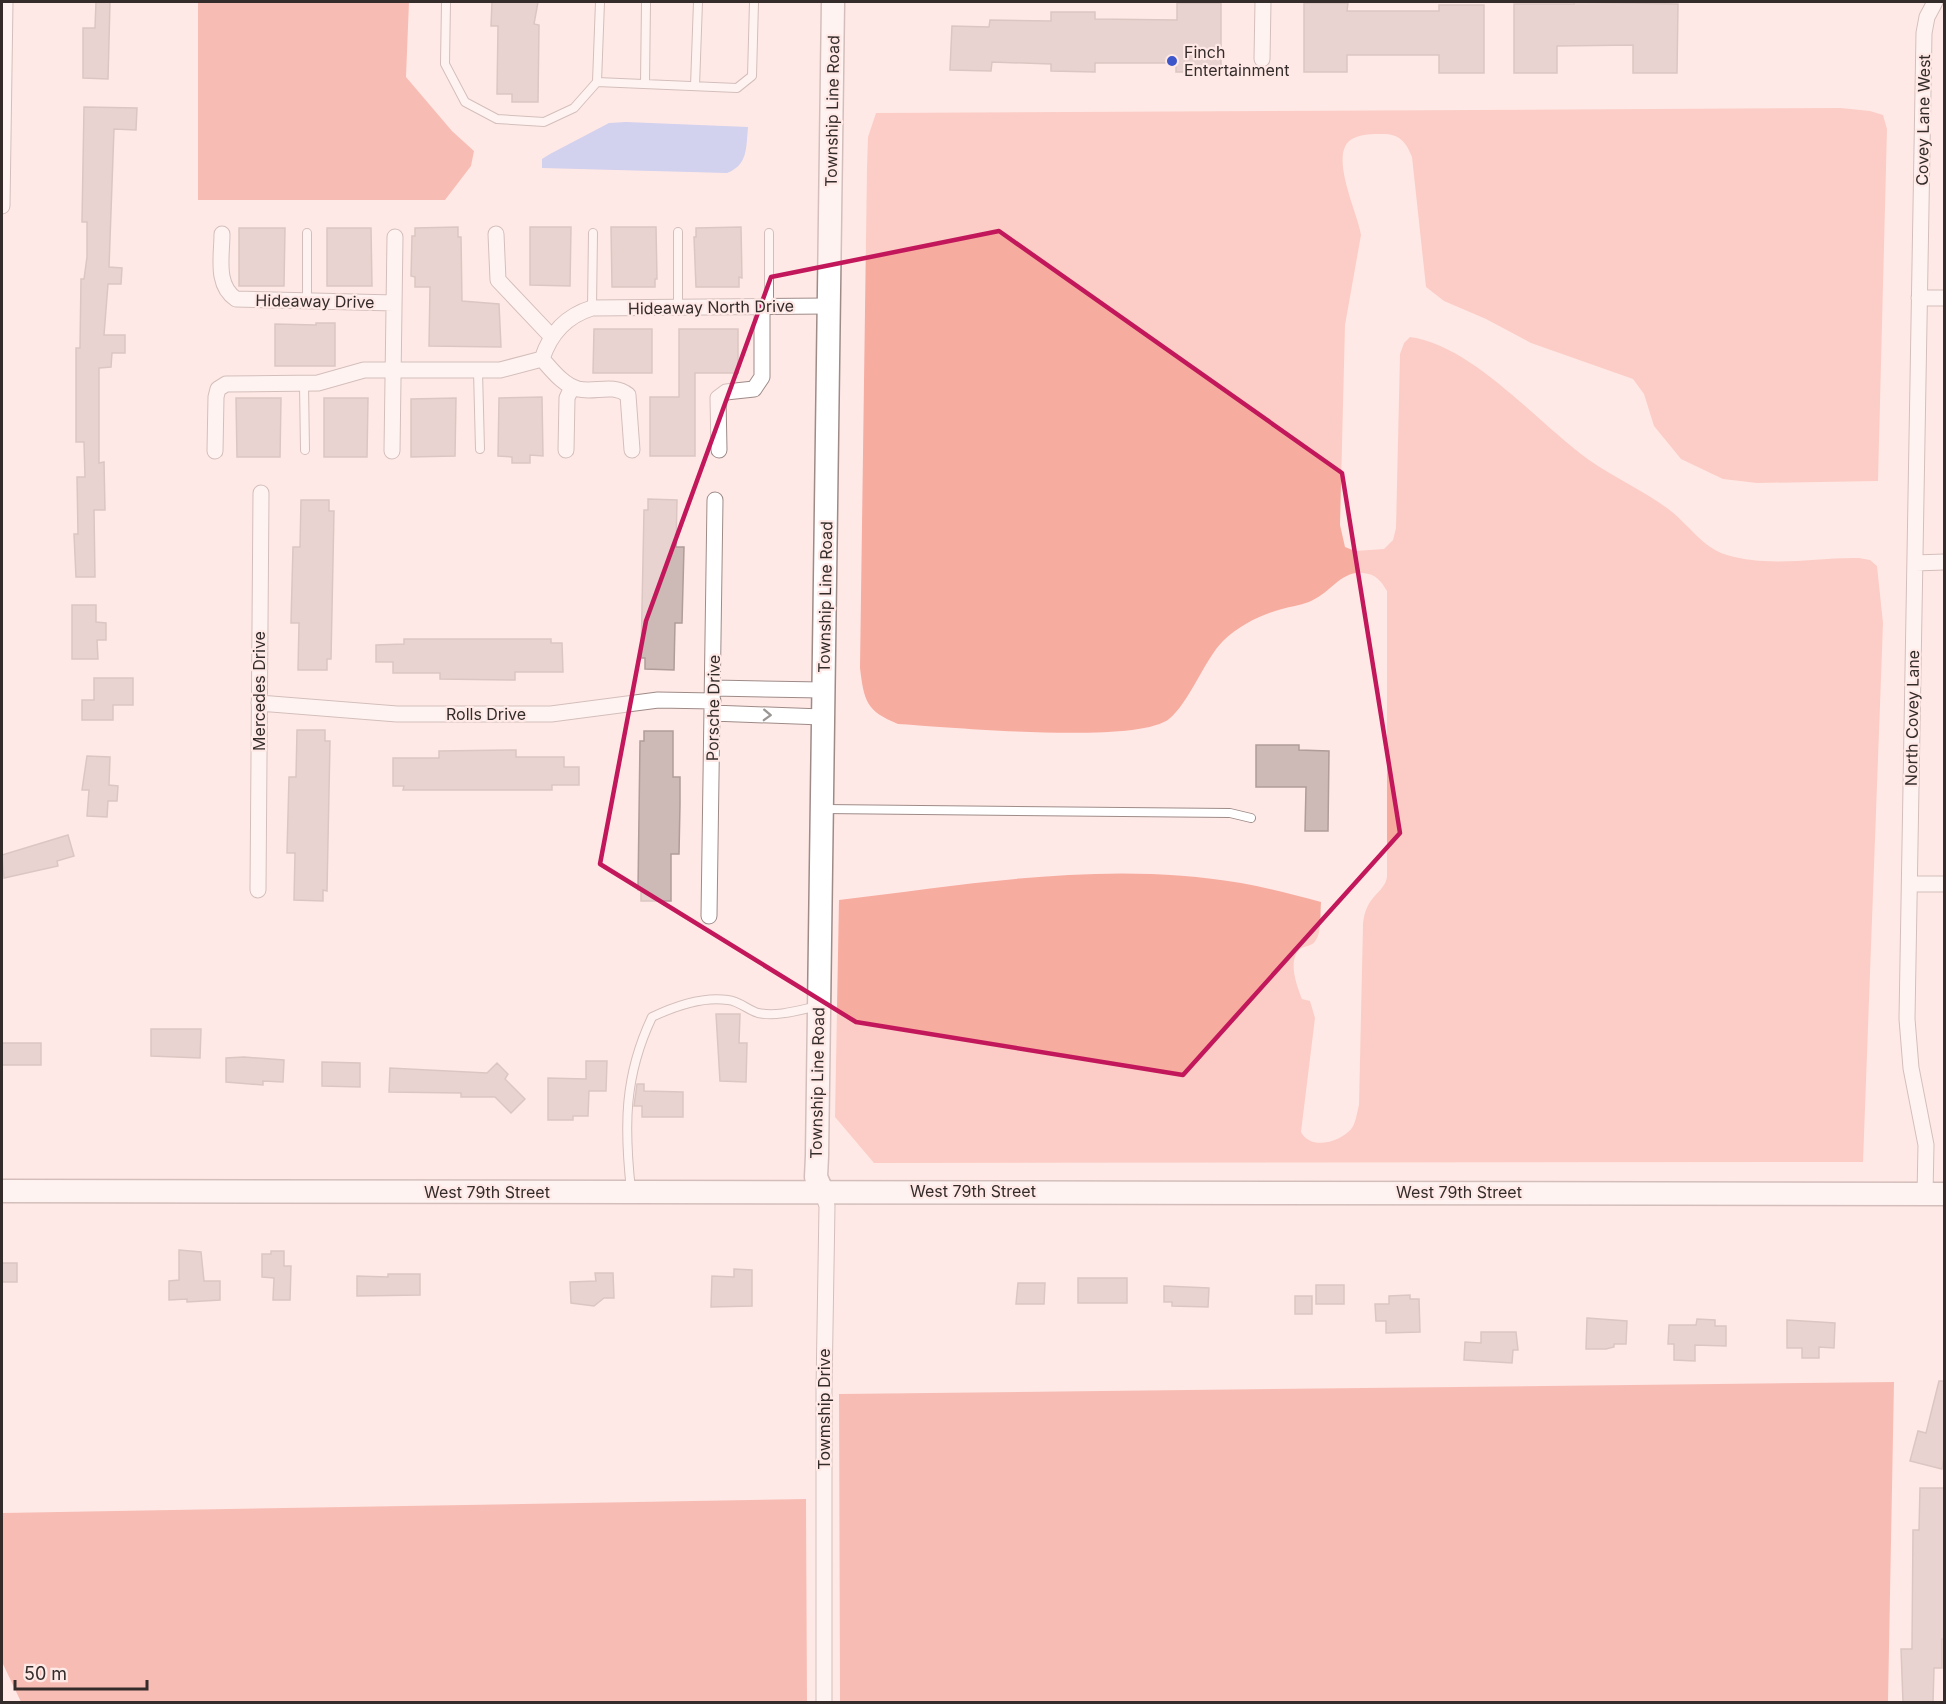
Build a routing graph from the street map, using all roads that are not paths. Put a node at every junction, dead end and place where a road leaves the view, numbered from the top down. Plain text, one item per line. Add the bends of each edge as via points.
1 (5, 2) edge
2 (446, 2) edge
3 (600, 2) edge
4 (646, 2) edge
5 (698, 2) edge
6 (754, 2) edge
7 (833, 2) edge
8 (1263, 2) edge
9 (1935, 2) edge
10 (1262, 59) dead end
11 (597, 82) junction
12 (645, 84) junction
13 (694, 86) junction
14 (2, 206) edge
15 (678, 232) dead end
16 (307, 233) dead end
17 (593, 233) dead end
18 (769, 233) dead end
19 (222, 234) dead end
20 (496, 234) dead end
21 (395, 237) dead end
22 (1920, 240) joint
23 (1919, 297) junction
24 (1944, 298) edge
25 (307, 300) junction
26 (394, 303) junction
27 (829, 306) junction
28 (765, 307) junction
29 (592, 308) junction
30 (678, 308) junction
31 (551, 336) junction
32 (542, 359) junction
33 (393, 371) junction
34 (478, 371) junction
35 (303, 384) junction
36 (572, 387) junction
37 (480, 449) dead end
38 (305, 450) dead end
39 (392, 450) dead end
40 (567, 450) dead end
41 (632, 450) dead end
42 (719, 450) dead end
43 (215, 451) dead end
44 (261, 493) dead end
45 (715, 500) dead end
46 (1944, 562) edge
47 (1915, 563) junction
48 (822, 690) junction
49 (713, 700) junction
50 (259, 703) junction
51 (822, 717) junction
52 (820, 809) junction
53 (1251, 818) dead end
54 (1910, 884) junction
55 (1944, 884) edge
56 (258, 890) dead end
57 (709, 916) dead end
58 (818, 1006) junction
59 (2, 1191) edge
60 (822, 1191) junction
61 (632, 1192) junction
62 (1935, 1194) edge
63 (824, 1702) edge

1 - 14 street
2 - 11 lane via 445,64 465,102 497,119 544,122 574,108
3 - 11 lane
4 - 12 lane
5 - 13 lane
6 - 13 lane via 752,76 737,88
7 - 27 main road, Township Line Road
8 - 10 street
9 - 22 street, Covey Lane West via 1924,33
11 - 12 lane
12 - 13 lane
15 - 30 lane
16 - 25 lane
17 - 29 lane
18 - 28 lane
19 - 25 street, Hideaway Drive via 222,278 226,292 243,300
20 - 31 street via 498,280
21 - 26 street, Hideaway Drive
22 - 23 street, North Covey Lane
23 - 24 street
23 - 47 street, North Covey Lane
25 - 26 street, Hideaway Drive
26 - 33 street, Hideaway Drive
27 - 28 street, Hideaway North Drive
27 - 48 main road, Township Line Road
28 - 30 street, Hideaway North Drive
28 - 42 street via 762,377 754,389 726,392 718,398
29 - 30 street, Hideaway North Drive
29 - 31 street via 572,317
31 - 32 street
32 - 34 street via 515,368
32 - 36 street
33 - 34 street
33 - 35 street via 364,370
33 - 39 street, Hideaway Drive
34 - 37 lane
35 - 38 lane
35 - 43 street via 231,383 218,389
36 - 40 street via 567,398
36 - 41 street via 620,389 627,395
44 - 50 street, Mercedes Drive
45 - 49 street, Porsche Drive
46 - 47 street
47 - 54 street, North Covey Lane
48 - 49 street, Rolls Drive
48 - 51 main road, Township Line Road
49 - 50 street, Rolls Drive via 658,700 551,714 397,714
49 -> 51 street, Rolls Drive
49 - 57 street, Porsche Drive
50 - 56 street, Mercedes Drive
51 - 52 main road, Township Line Road
52 - 53 lane via 1230,813
52 - 58 main road, Township Line Road
54 - 55 street
54 - 62 street, North Covey Lane via 1907,1035
58 - 60 main road, Township Line Road via 816,1178
58 - 61 lane via 784,1013 757,1013 730,1000 707,999 652,1017 637,1047 628,1087 625,1140
59 - 61 main road, West 79th Street
60 - 61 main road, West 79th Street
60 - 62 main road, West 79th Street
60 - 63 street, Towmship Drive via 827,1206

